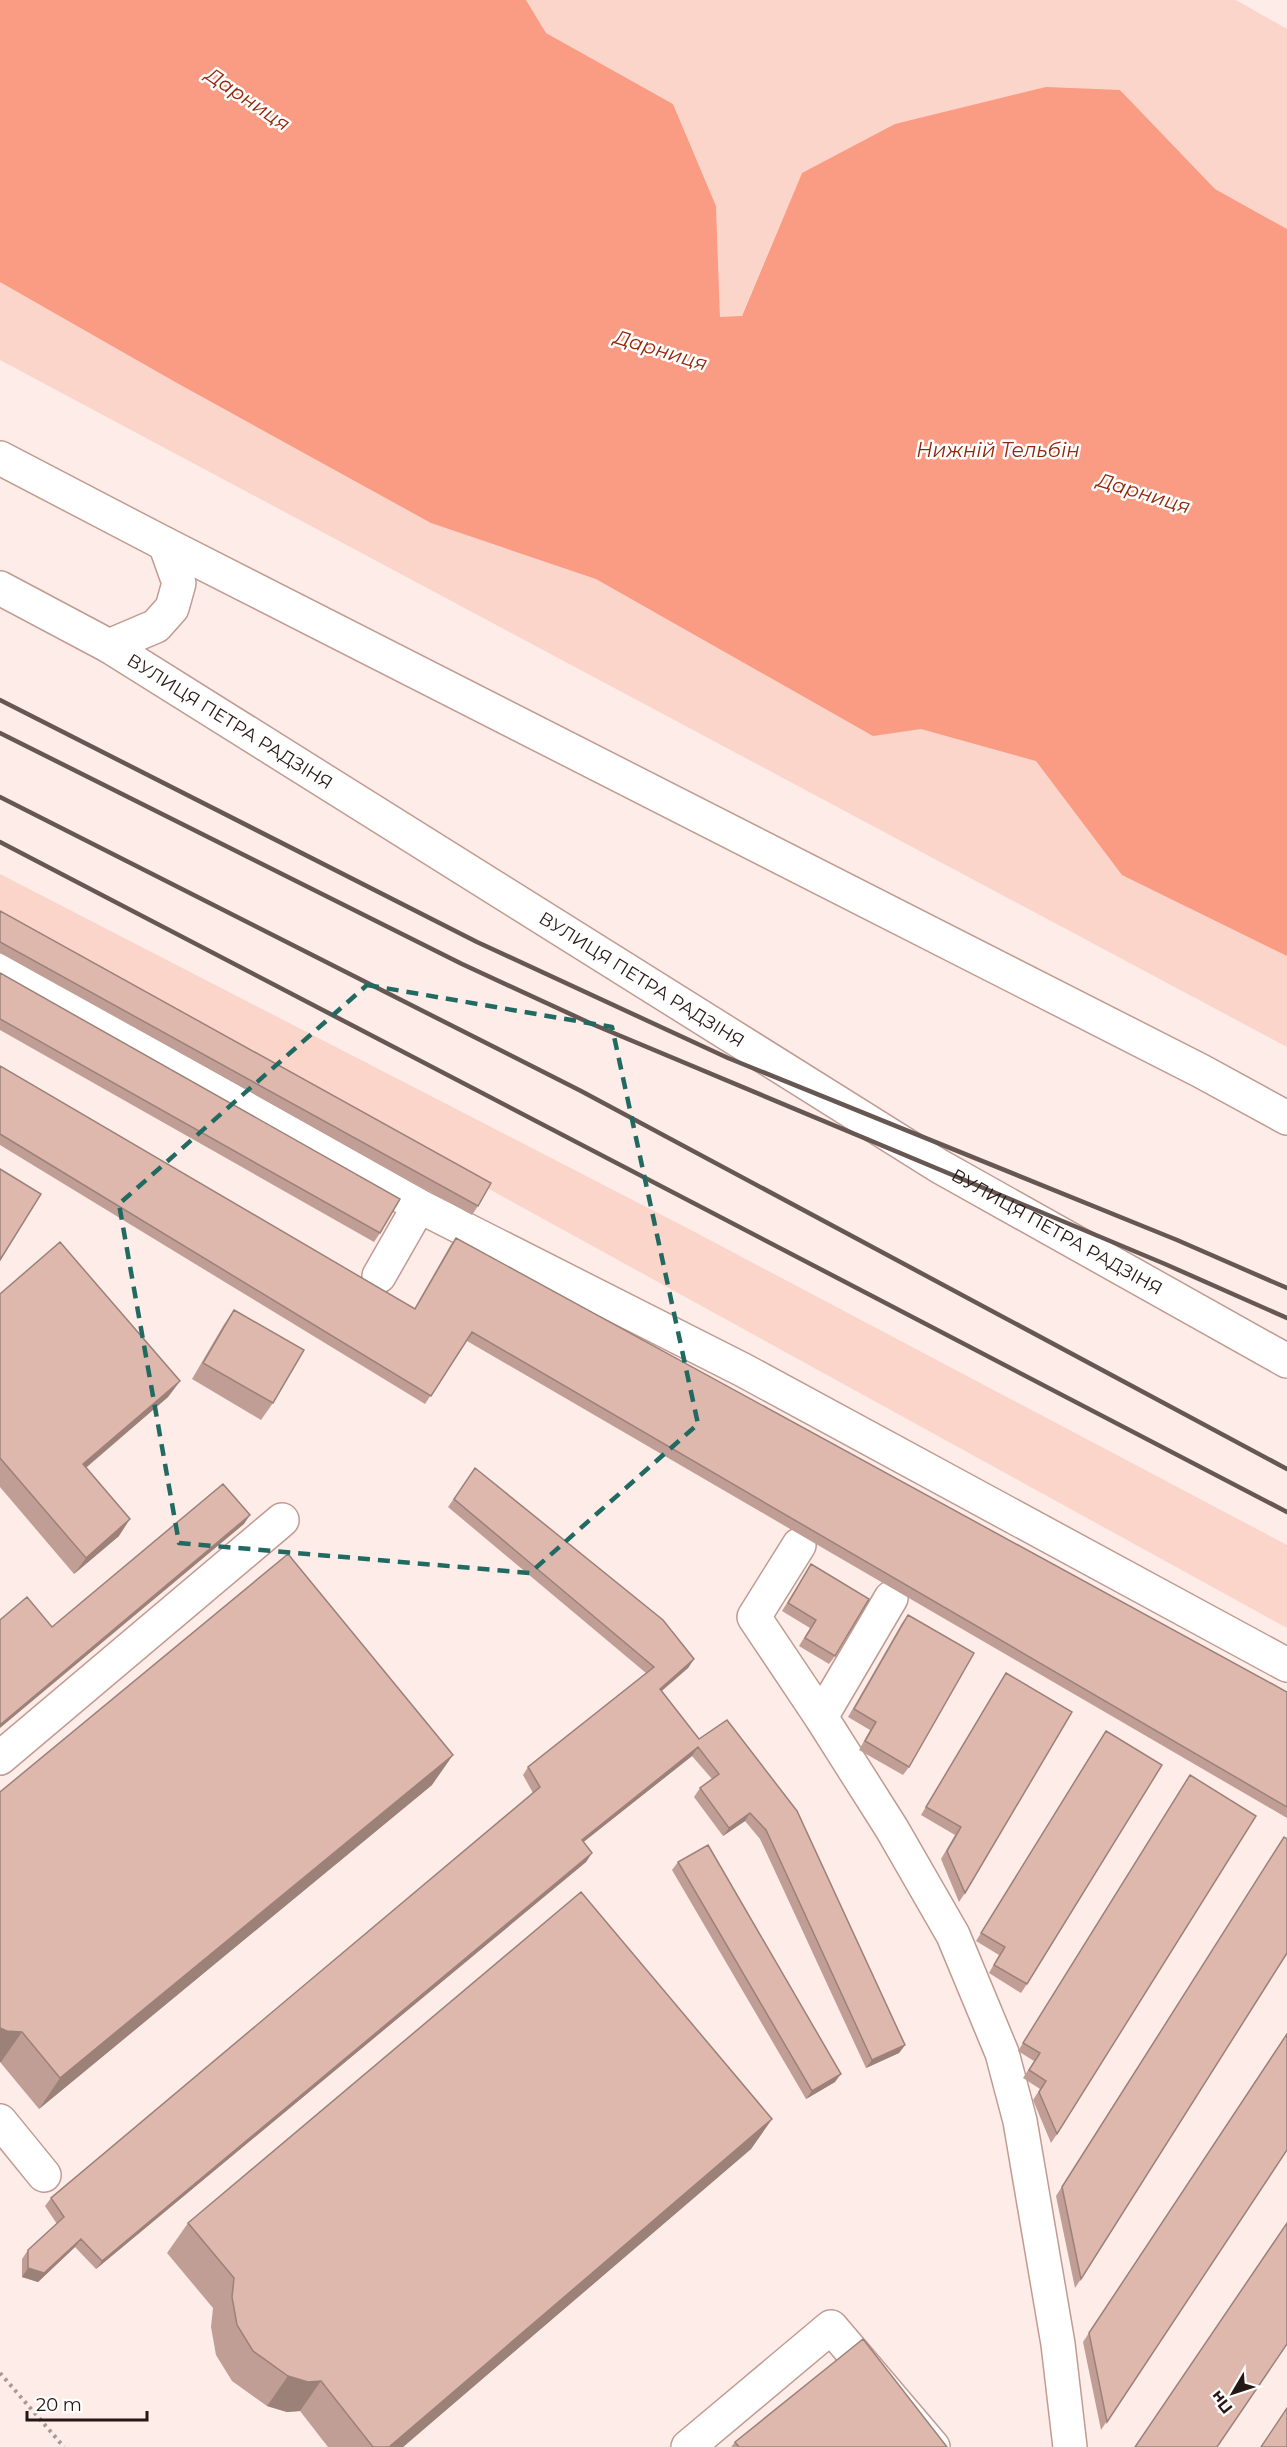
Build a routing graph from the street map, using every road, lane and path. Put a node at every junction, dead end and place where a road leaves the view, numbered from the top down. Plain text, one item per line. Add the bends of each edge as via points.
1 (0, 458) edge
2 (165, 544) junction
3 (0, 588) edge
4 (109, 646) junction
5 (0, 970) edge
6 (1287, 1118) edge
7 (419, 1206) junction
8 (379, 1276) dead end
9 (1287, 1361) edge
10 (282, 1520) dead end
11 (799, 1545) dead end
12 (891, 1598) dead end
13 (1287, 1665) edge
14 (822, 1717) junction
15 (0, 1758) edge
16 (0, 2121) edge
17 (44, 2175) dead end
18 (0, 2373) edge
19 (64, 2447) edge
20 (688, 2447) edge
21 (933, 2447) edge
22 (1071, 2447) edge

1 - 2 main road
2 - 4 main road via 179,583 172,608 156,626
2 - 6 main road
3 - 4 main road, ВУЛИЦЯ ПЕТРА РАДЗІНЯ
4 - 9 main road, ВУЛИЦЯ ПЕТРА РАДЗІНЯ via 939,1166
5 - 7 main road
7 - 8 main road
7 - 13 main road via 753,1376
10 - 15 main road
11 - 14 main road via 754,1617
12 - 14 main road
14 - 22 main road via 953,1935 1002,2053 1020,2121 1058,2344
16 - 17 main road
18 - 19 path
20 - 21 main road via 831,2327

